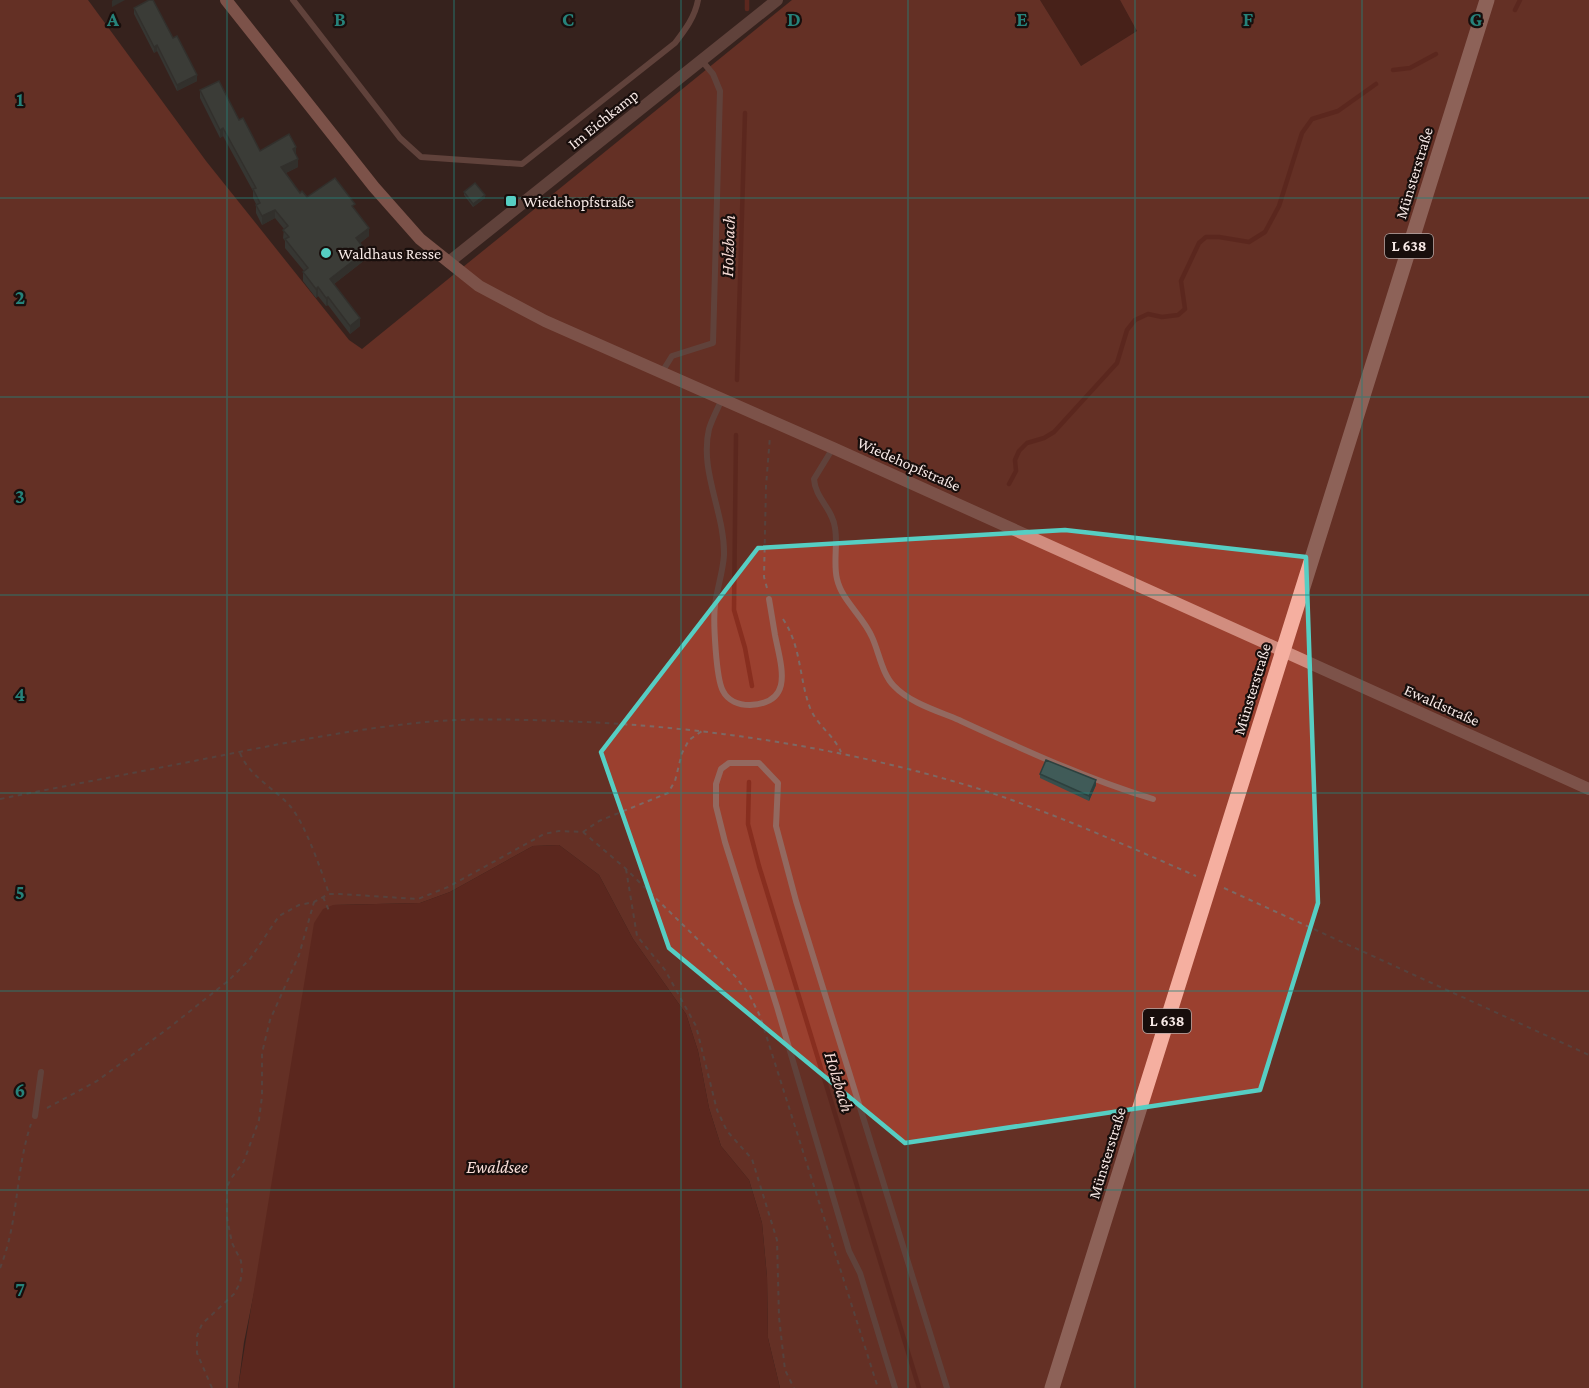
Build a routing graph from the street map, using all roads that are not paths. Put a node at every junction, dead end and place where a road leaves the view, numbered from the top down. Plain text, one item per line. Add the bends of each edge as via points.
1 (226, 0) edge
2 (293, 0) edge
3 (698, 0) edge
4 (1487, 0) edge
5 (776, 1) edge
6 (702, 61) junction
7 (449, 262) junction
8 (662, 373) junction
9 (722, 399) junction
10 (833, 448) junction
11 (769, 599) road end
12 (1282, 652) junction
13 (1589, 789) edge
14 (1153, 799) dead end
15 (41, 1072) dead end
16 (35, 1116) road end
17 (895, 1388) edge
18 (947, 1388) edge
19 (1052, 1388) edge

1 - 7 main road, Wiedehopfstraße via 374,187 420,239
2 - 3 lane via 400,138 422,158 522,164 675,43 690,24
4 - 12 main road, Münsterstraße / L 638
5 - 6 street, Im Eichkamp
6 - 7 street, Im Eichkamp
6 - 8 lane via 720,91 713,343 672,356
7 - 8 main road, Wiedehopfstraße via 479,286 545,321
8 - 9 main road, Wiedehopfstraße
9 - 10 main road, Wiedehopfstraße
9 - 11 lane via 709,429 708,459 724,554 714,622 719,681 728,698 744,705 769,702 782,685
10 - 12 main road, Wiedehopfstraße
10 - 14 lane via 814,479 835,528 836,577 843,594 872,634 893,686 905,696 981,730 1116,788
12 - 13 main road, Ewaldstraße
12 - 19 main road, Münsterstraße / L 638
15 - 16 lane
17 - 18 lane via 724,842 716,806 716,784 721,769 729,763 759,763 777,783 776,826 796,901

